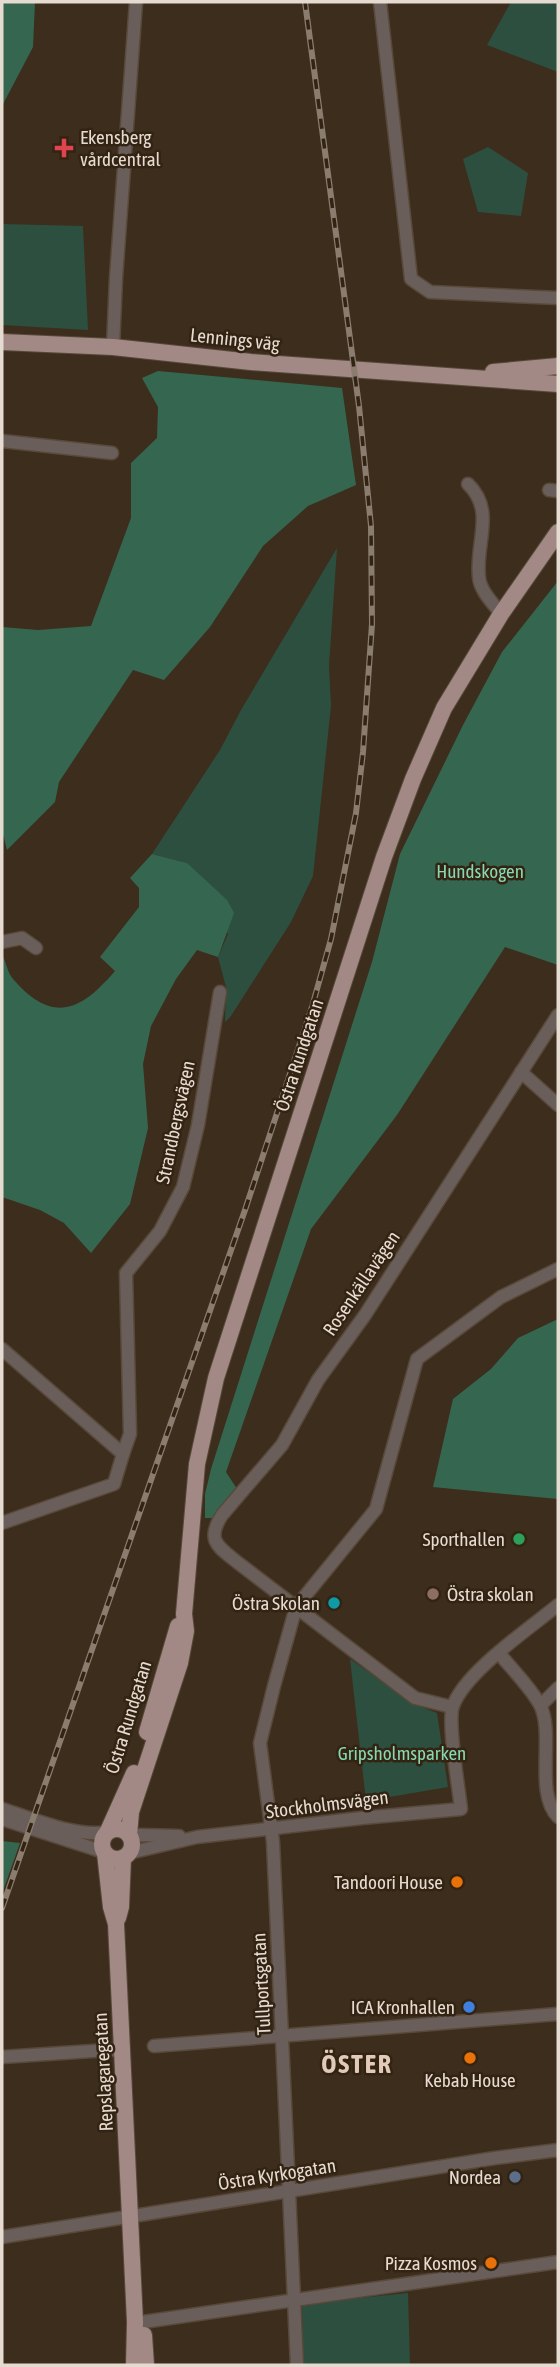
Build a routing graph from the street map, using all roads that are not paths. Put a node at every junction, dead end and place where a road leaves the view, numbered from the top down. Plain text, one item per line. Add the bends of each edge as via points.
1 (136, 2) edge
2 (380, 2) edge
3 (558, 299) edge
4 (2, 342) edge
5 (113, 347) junction
6 (558, 366) edge
7 (558, 373) edge
8 (463, 377) junction
9 (558, 384) edge
10 (558, 392) edge
11 (2, 441) edge
12 (113, 453) dead end
13 (468, 484) dead end
14 (556, 538) edge
15 (501, 614) junction
16 (2, 942) edge
17 (36, 948) dead end
18 (220, 992) dead end
19 (558, 1016) edge
20 (521, 1072) junction
21 (558, 1105) edge
22 (558, 1269) edge
23 (2, 1349) edge
24 (123, 1454) junction
25 (2, 1523) edge
26 (558, 1605) edge
27 (296, 1607) junction
28 (184, 1614) junction
29 (499, 1653) junction
30 (558, 1688) edge
31 (541, 1705) junction
32 (452, 1707) junction
33 (2, 1809) edge
34 (558, 1817) edge
35 (2, 1819) edge
36 (272, 1830) junction
37 (107, 1832) junction
38 (128, 1846) junction
39 (104, 1852) junction
40 (116, 1924) junction
41 (558, 2014) edge
42 (283, 2037) junction
43 (154, 2046) dead end
44 (123, 2049) junction
45 (2, 2057) edge
46 (558, 2150) edge
47 (290, 2192) junction
48 (131, 2217) junction
49 (2, 2237) edge
50 (558, 2262) edge
51 (295, 2299) junction
52 (143, 2322) junction
53 (134, 2365) edge
54 (146, 2365) edge
55 (297, 2365) edge

1 - 5 street
2 - 3 street via 411,279 430,292
4 - 5 main road, Lennings väg
5 - 8 main road, Lennings väg
6 - 8 main road, Lennings väg
7 - 8 main road, Lennings väg
8 - 9 main road, Lennings väg
8 - 10 main road
11 - 12 street
13 - 15 street via 478,494 484,511 482,590
14 - 15 main road, Östra Rundgatan
15 - 28 main road, Östra Rundgatan via 444,708 384,857 232,1327 197,1464
16 - 17 street via 22,938
18 - 24 street, Strandbergsvägen via 183,1187 160,1231 126,1273 130,1434
19 - 20 street, Rosenkällavägen
20 - 21 street
20 - 27 street, Rosenkällavägen via 318,1380 282,1445 216,1525 216,1545
22 - 27 street via 501,1297 417,1359 376,1509
23 - 24 street
24 - 25 street, Strandbergsvägen via 114,1484
26 - 29 street
27 - 32 street via 415,1698
27 - 36 street, Tullportsgatan via 260,1743
28 - 37 main road, Östra Rundgatan via 134,1775
28 - 38 main road, Östra Rundgatan via 180,1663 131,1812
29 - 31 street
29 - 32 street via 464,1687
30 - 31 street
31 - 34 street via 550,1804
32 - 36 street, Stockholmsvägen via 461,1809
33 - 37 street via 94,1835
35 - 39 street
36 - 38 street, Stockholmsvägen via 197,1837 140,1835
36 - 42 street, Tullportsgatan
37 - 38 main road via 121,1829
37 - 39 main road via 102,1839
38 - 39 main road via 113,1858
38 - 40 main road, Repslagaregatan
39 - 40 main road, Repslagaregatan
40 - 44 main road, Repslagaregatan
41 - 42 street
42 - 43 street
42 - 47 street, Tullportsgatan
44 - 45 street
44 - 48 main road, Repslagaregatan
46 - 47 street, Östra Kyrkogatan
47 - 48 street, Östra Kyrkogatan
47 - 51 street, Tullportsgatan
48 - 49 street, Östra Kyrkogatan
48 - 52 main road, Repslagaregatan
48 - 53 main road, Repslagaregatan
50 - 51 street
51 - 52 street
51 - 55 street, Tullportsgatan
52 - 54 main road, Repslagaregatan

